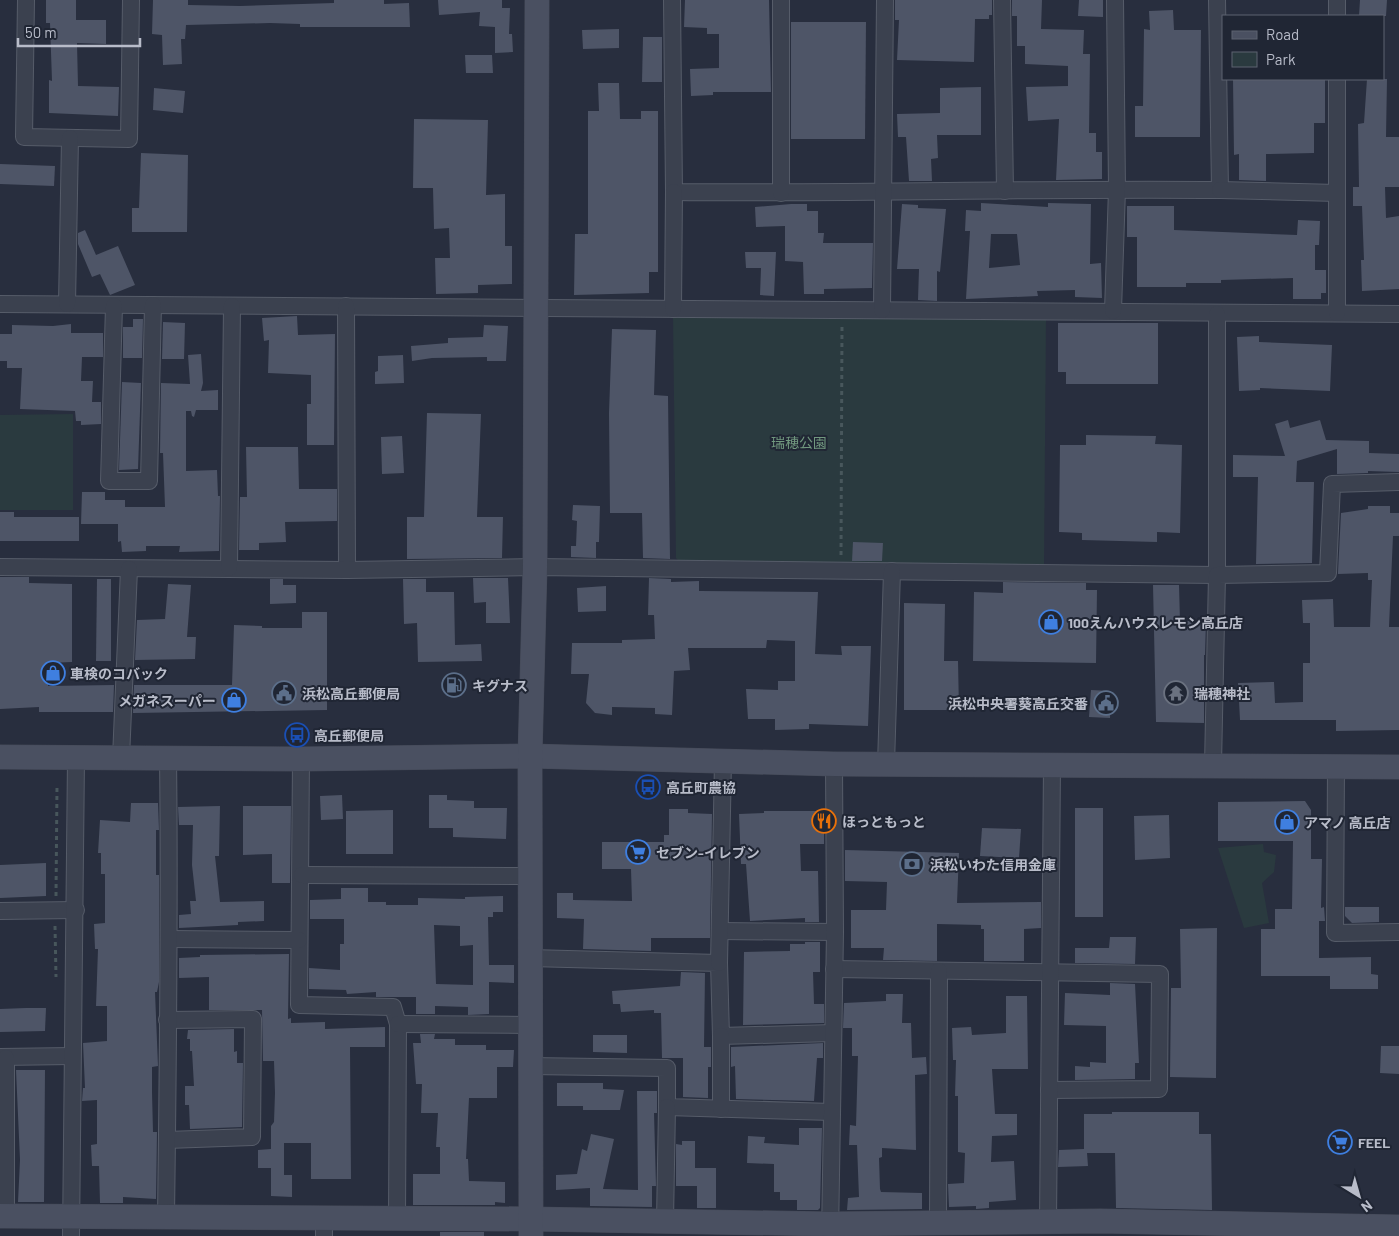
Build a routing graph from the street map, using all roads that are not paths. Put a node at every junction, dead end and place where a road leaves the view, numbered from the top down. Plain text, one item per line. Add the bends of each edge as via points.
1 (26, 0) edge
2 (131, 0) edge
3 (537, 0) edge
4 (672, 0) edge
5 (781, 0) edge
6 (885, 0) edge
7 (1002, 0) edge
8 (1115, 0) edge
9 (1218, 0) edge
10 (1337, 0) edge
11 (1337, 15) edge
12 (1337, 80) edge
13 (70, 138) junction
14 (1117, 189) junction
15 (1005, 190) junction
16 (1220, 190) junction
17 (674, 192) junction
18 (781, 193) junction
19 (884, 193) junction
20 (1337, 193) junction
21 (0, 304) edge
22 (67, 304) junction
23 (153, 305) junction
24 (114, 306) junction
25 (232, 306) junction
26 (346, 306) junction
27 (535, 307) junction
28 (673, 309) junction
29 (882, 310) junction
30 (1113, 311) junction
31 (1337, 313) junction
32 (1217, 314) junction
33 (1399, 314) edge
34 (1399, 482) edge
35 (0, 567) edge
36 (535, 567) junction
37 (229, 568) junction
38 (129, 569) junction
39 (347, 570) junction
40 (892, 571) junction
41 (1217, 575) junction
42 (530, 756) junction
43 (0, 757) edge
44 (76, 758) junction
45 (122, 758) junction
46 (168, 758) junction
47 (301, 760) junction
48 (723, 761) junction
49 (834, 764) junction
50 (886, 764) junction
51 (1052, 765) junction
52 (1213, 765) junction
53 (1336, 767) junction
54 (1399, 767) edge
55 (302, 875) junction
56 (532, 876) junction
57 (76, 910) junction
58 (0, 912) edge
59 (720, 931) junction
60 (835, 932) junction
61 (1399, 932) edge
62 (170, 939) junction
63 (299, 940) junction
64 (530, 958) junction
65 (719, 963) junction
66 (834, 969) junction
67 (940, 971) junction
68 (1052, 972) junction
69 (167, 1020) junction
70 (398, 1024) junction
71 (529, 1024) junction
72 (833, 1033) junction
73 (721, 1036) junction
74 (72, 1056) junction
75 (3, 1058) edge
76 (530, 1066) junction
77 (1049, 1090) junction
78 (667, 1107) junction
79 (721, 1109) junction
80 (832, 1112) junction
81 (167, 1140) junction
82 (3, 1216) edge
83 (166, 1217) junction
84 (397, 1219) junction
85 (665, 1221) junction
86 (1048, 1223) junction
87 (71, 1226) edge
88 (1399, 1226) edge
89 (324, 1227) edge
90 (531, 1227) edge
91 (951, 1227) edge
92 (701, 1229) edge
93 (1100, 1229) edge
94 (830, 1230) edge

1 - 13 street via 24,137
2 - 13 street via 129,139
3 - 27 street
4 - 17 street
5 - 18 street
6 - 19 street
7 - 15 street
8 - 14 street
9 - 16 street
10 - 11 street
12 - 20 street
13 - 22 street
14 - 15 street
14 - 16 street
14 - 30 street
15 - 19 street
16 - 20 street
17 - 18 street
17 - 28 street
18 - 19 street
19 - 29 street
20 - 31 street
21 - 22 street
22 - 24 street
23 - 24 street
23 - 24 street via 149,481 109,481
23 - 25 street
25 - 26 street
25 - 37 street
26 - 27 street
26 - 39 street
27 - 28 street
27 - 36 street
28 - 29 street
29 - 30 street
30 - 32 street
31 - 32 street
31 - 33 street
32 - 41 street
34 - 41 street via 1332,484 1328,573
35 - 38 street
36 - 39 street
36 - 40 street
36 - 42 street
37 - 38 street
37 - 39 street
38 - 45 street
40 - 41 street
40 - 50 street
41 - 52 street
42 - 47 street
42 - 48 street
42 - 56 street
43 - 44 street
44 - 45 street
44 - 57 street
45 - 46 street
46 - 47 street
46 - 62 street
47 - 55 street
48 - 49 street
48 - 59 street
49 - 50 street
49 - 60 street
50 - 51 street
51 - 52 street
51 - 68 street
52 - 53 street
53 - 54 street
53 - 61 street via 1335,933
55 - 56 street
55 - 63 street
56 - 64 street
57 - 58 street
57 - 74 street
59 - 60 street
59 - 65 street
60 - 66 street
62 - 63 street
62 - 69 street
63 - 70 street via 300,1004 393,1007
64 - 65 street
64 - 71 street
65 - 73 street
66 - 67 street
66 - 72 street
67 - 68 street
67 - 91 street
68 - 77 street
68 - 77 street via 1160,974 1159,1089
69 - 81 street
69 - 81 street via 253,1019 252,1137
70 - 71 street
70 - 84 street
71 - 76 street
72 - 73 street
72 - 80 street
73 - 79 street
74 - 75 street
74 - 87 street
75 - 82 street
76 - 78 street via 667,1068
76 - 90 street
77 - 86 street
78 - 79 street
78 - 85 street
79 - 80 street
80 - 94 street
81 - 83 street
82 - 87 street
83 - 87 street
83 - 89 street
84 - 89 street
84 - 90 street
85 - 90 street
85 - 92 street
86 - 91 street
86 - 93 street
88 - 93 street
91 - 94 street
92 - 94 street

